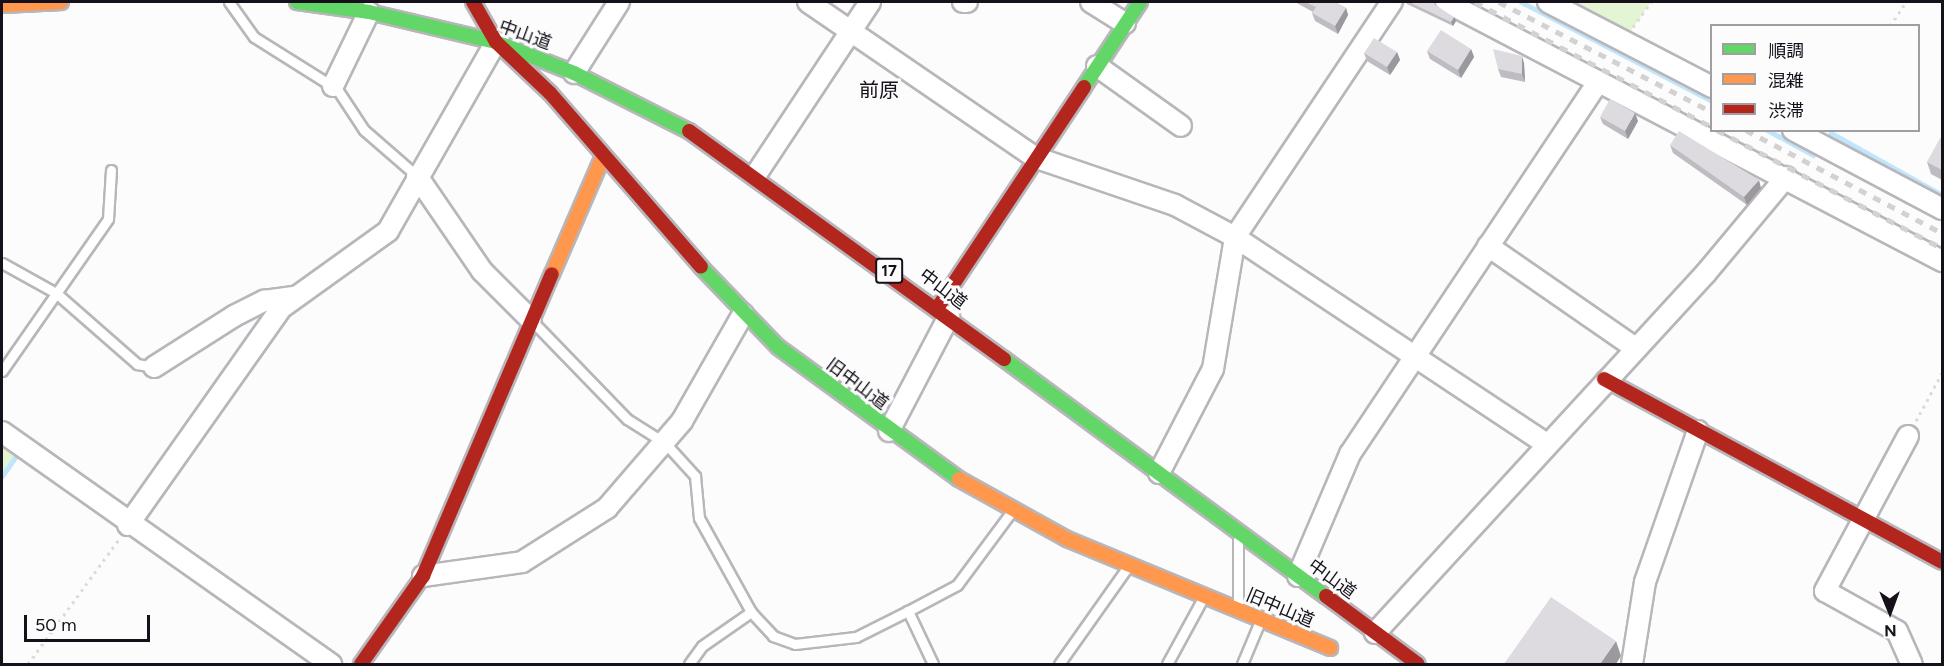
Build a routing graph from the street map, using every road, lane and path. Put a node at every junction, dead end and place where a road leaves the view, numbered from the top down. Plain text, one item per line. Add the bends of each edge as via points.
1 (31, 2) edge
2 (62, 2) edge
3 (229, 2) edge
4 (297, 2) edge
5 (473, 2) edge
6 (619, 2) edge
7 (808, 2) edge
8 (870, 2) edge
9 (1091, 2) edge
10 (1140, 2) edge
11 (1392, 2) edge
12 (1446, 2) edge
13 (1548, 2) edge
14 (1651, 2) edge
15 (1906, 2) edge
16 (2, 5) edge
17 (369, 12) junction
18 (1125, 23) junction
19 (1891, 24) edge
20 (851, 30) junction
21 (496, 42) junction
22 (1624, 42) junction
23 (1097, 66) junction
24 (574, 73) junction
25 (1599, 81) junction
26 (333, 86) junction
27 (1710, 86) edge
28 (1181, 126) dead end
29 (1797, 132) edge
30 (603, 156) junction
31 (1034, 158) junction
32 (111, 170) dead end
33 (757, 173) junction
34 (417, 176) junction
35 (1786, 177) junction
36 (1942, 209) edge
37 (1235, 237) junction
38 (1488, 246) junction
39 (1942, 261) edge
40 (2, 263) edge
41 (56, 293) junction
42 (294, 297) junction
43 (944, 312) junction
44 (743, 314) junction
45 (531, 320) junction
46 (1634, 347) junction
47 (1413, 358) junction
48 (154, 367) joint
49 (2, 371) edge
50 (1942, 373) edge
51 (1604, 379) junction
52 (889, 431) junction
53 (1698, 431) junction
54 (2, 434) edge
55 (1908, 436) joint
56 (665, 442) junction
57 (1545, 443) junction
58 (1159, 473) junction
59 (1012, 511) junction
60 (1863, 519) junction
61 (128, 525) junction
62 (1238, 531) junction
63 (1942, 562) edge
64 (1128, 566) junction
65 (423, 576) junction
66 (1298, 576) junction
67 (1204, 596) junction
68 (1238, 610) junction
69 (908, 611) junction
70 (751, 612) junction
71 (1261, 619) junction
72 (1356, 619) junction
73 (1375, 633) junction
74 (1330, 648) junction
75 (934, 663) edge
76 (28, 664) edge
77 (331, 664) edge
78 (361, 664) edge
79 (689, 664) edge
80 (946, 664) edge
81 (1059, 664) edge
82 (1167, 664) edge
83 (1242, 664) edge
84 (1326, 664) edge
85 (1418, 664) edge
86 (1632, 664) edge
87 (1912, 664) edge

1 - 2 main road
1 - 16 main road
3 - 26 lane via 255,37
4 - 17 main road, 中山道 / 17
5 - 21 main road, 旧中山道
6 - 24 street
7 - 20 street
8 - 20 street
9 - 18 street
10 - 18 main road
11 - 37 street
12 - 25 street
13 - 22 street
14 - 22 path
15 - 19 path
17 - 21 main road, 中山道 / 17
17 - 26 street
18 - 23 main road
20 - 31 street
20 - 33 street
21 - 24 main road, 中山道 / 17
21 - 30 main road, 旧中山道 via 550,93
21 - 34 street
22 - 27 street
23 - 28 street
23 - 31 main road
24 - 33 main road, 中山道 / 17 via 655,111
25 - 35 street
25 - 38 street
26 - 34 lane via 364,130
29 - 36 street
30 - 44 main road, 旧中山道
30 - 45 main road
31 - 37 street via 1175,205
31 - 43 main road
32 - 41 lane via 108,219
33 - 43 main road, 中山道 / 17
34 - 42 street via 388,231
34 - 45 street via 482,271
35 - 39 street
35 - 46 street
37 - 47 street
37 - 58 street via 1213,369
38 - 46 street
38 - 47 street
40 - 41 lane
41 - 48 lane via 137,364
41 - 49 lane
42 - 48 street via 264,302 234,316
42 - 61 street via 280,308
43 - 52 street
43 - 58 main road, 中山道 / 17
44 - 52 main road, 旧中山道
44 - 56 street
45 - 56 lane via 627,419
45 - 65 main road
46 - 51 street
47 - 57 street
47 - 66 street via 1350,454
50 - 55 path
51 - 53 main road
51 - 57 street
52 - 59 main road, 旧中山道
53 - 60 main road
53 - 86 street via 1645,582
54 - 61 street
55 - 60 street
56 - 65 street via 607,508 522,562
56 - 70 lane via 695,476 699,518
57 - 73 street
58 - 62 main road, 中山道 / 17
59 - 64 main road, 旧中山道
59 - 69 lane via 957,585
60 - 63 main road
60 - 87 street via 1825,591 1897,631
61 - 76 path
61 - 77 street
62 - 66 main road, 中山道 / 17
62 - 68 lane
64 - 67 main road, 旧中山道
64 - 81 lane
65 - 78 main road
66 - 72 main road, 中山道 / 17
67 - 68 main road, 旧中山道
67 - 82 lane
68 - 71 main road, 旧中山道
69 - 70 lane via 856,637 795,644 773,636
69 - 75 lane
70 - 79 lane via 702,646
71 - 74 main road, 旧中山道
71 - 83 lane
72 - 73 main road, 中山道 / 17
72 - 74 main road
73 - 85 main road, 中山道 / 17
74 - 84 main road
75 - 80 lane

